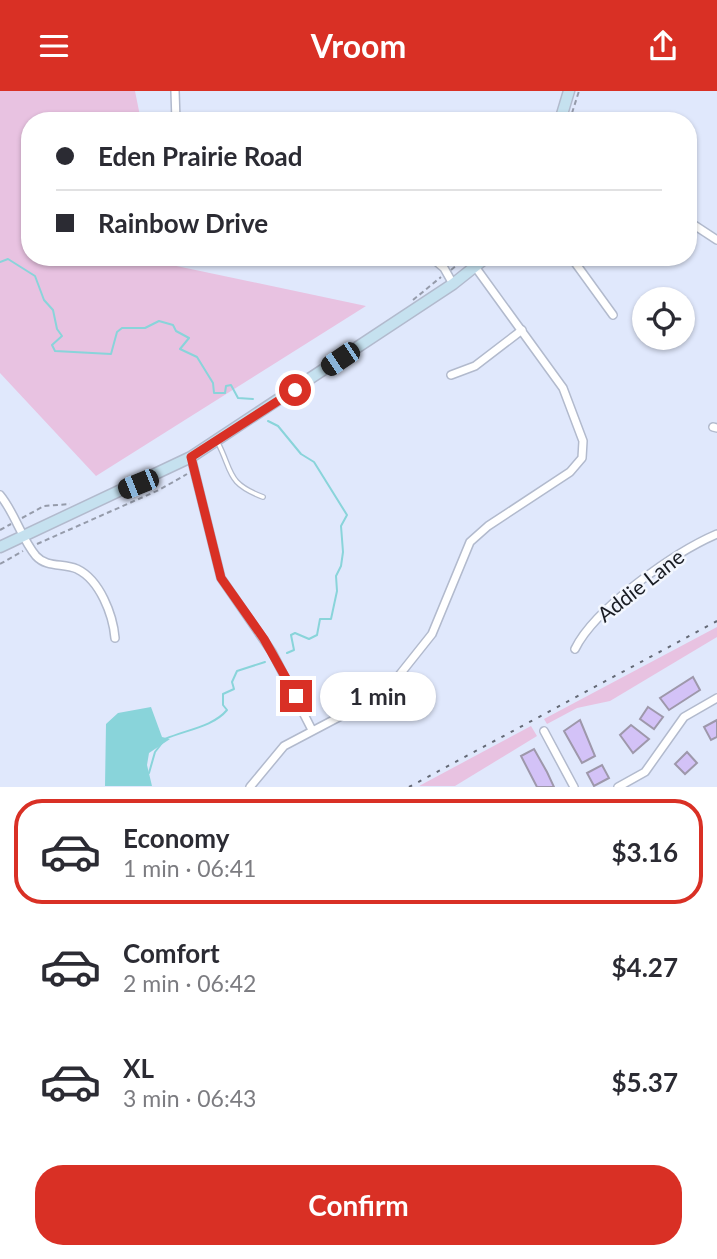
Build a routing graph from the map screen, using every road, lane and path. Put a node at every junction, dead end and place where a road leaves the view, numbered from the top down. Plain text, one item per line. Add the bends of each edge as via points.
1 (175, 91) edge
2 (569, 91) edge
3 (579, 91) edge
4 (176, 112) edge
5 (567, 112) edge
6 (569, 112) edge
7 (697, 227) edge
8 (717, 240) edge
9 (440, 266) edge
10 (456, 266) edge
11 (578, 266) edge
12 (476, 268) joint
13 (447, 273) junction
14 (453, 284) junction
15 (411, 301) dead end
16 (613, 315) dead end
17 (522, 330) junction
18 (451, 375) dead end
19 (217, 441) junction
20 (191, 457) junction
21 (194, 469) junction
22 (0, 495) edge
23 (263, 497) dead end
24 (81, 499) dead end
25 (17, 521) junction
26 (0, 530) edge
27 (23, 534) junction
28 (717, 534) edge
29 (0, 547) edge
30 (31, 547) junction
31 (0, 564) edge
32 (115, 638) dead end
33 (575, 649) dead end
34 (717, 698) edge
35 (312, 730) junction
36 (544, 730) dead end
37 (250, 786) edge
38 (574, 786) edge
39 (618, 786) edge

1 - 4 street
2 - 5 main road
3 - 6 path
7 - 8 street
9 - 13 street
10 - 13 path
11 - 16 street
12 - 14 main road
12 - 17 street
13 - 14 street
13 - 15 path
14 - 19 main road
17 - 18 street via 475,366
17 - 35 street via 568,397 583,440 582,458 570,472 470,542 432,634 407,668 375,695
19 - 20 main road
19 - 23 lane via 230,476
20 - 21 street
20 - 27 main road
21 - 30 path via 159,490
21 - 35 street via 221,578 272,652
22 - 25 street
24 - 25 path via 69,505 44,506
25 - 26 path
25 - 27 street
27 - 29 main road
27 - 30 street
28 - 33 street, Addie Lane via 635,586 582,635
30 - 31 path
30 - 32 street via 42,561 77,569 92,581 112,619
34 - 39 street via 684,717 645,772
35 - 37 street via 284,746
36 - 38 street

